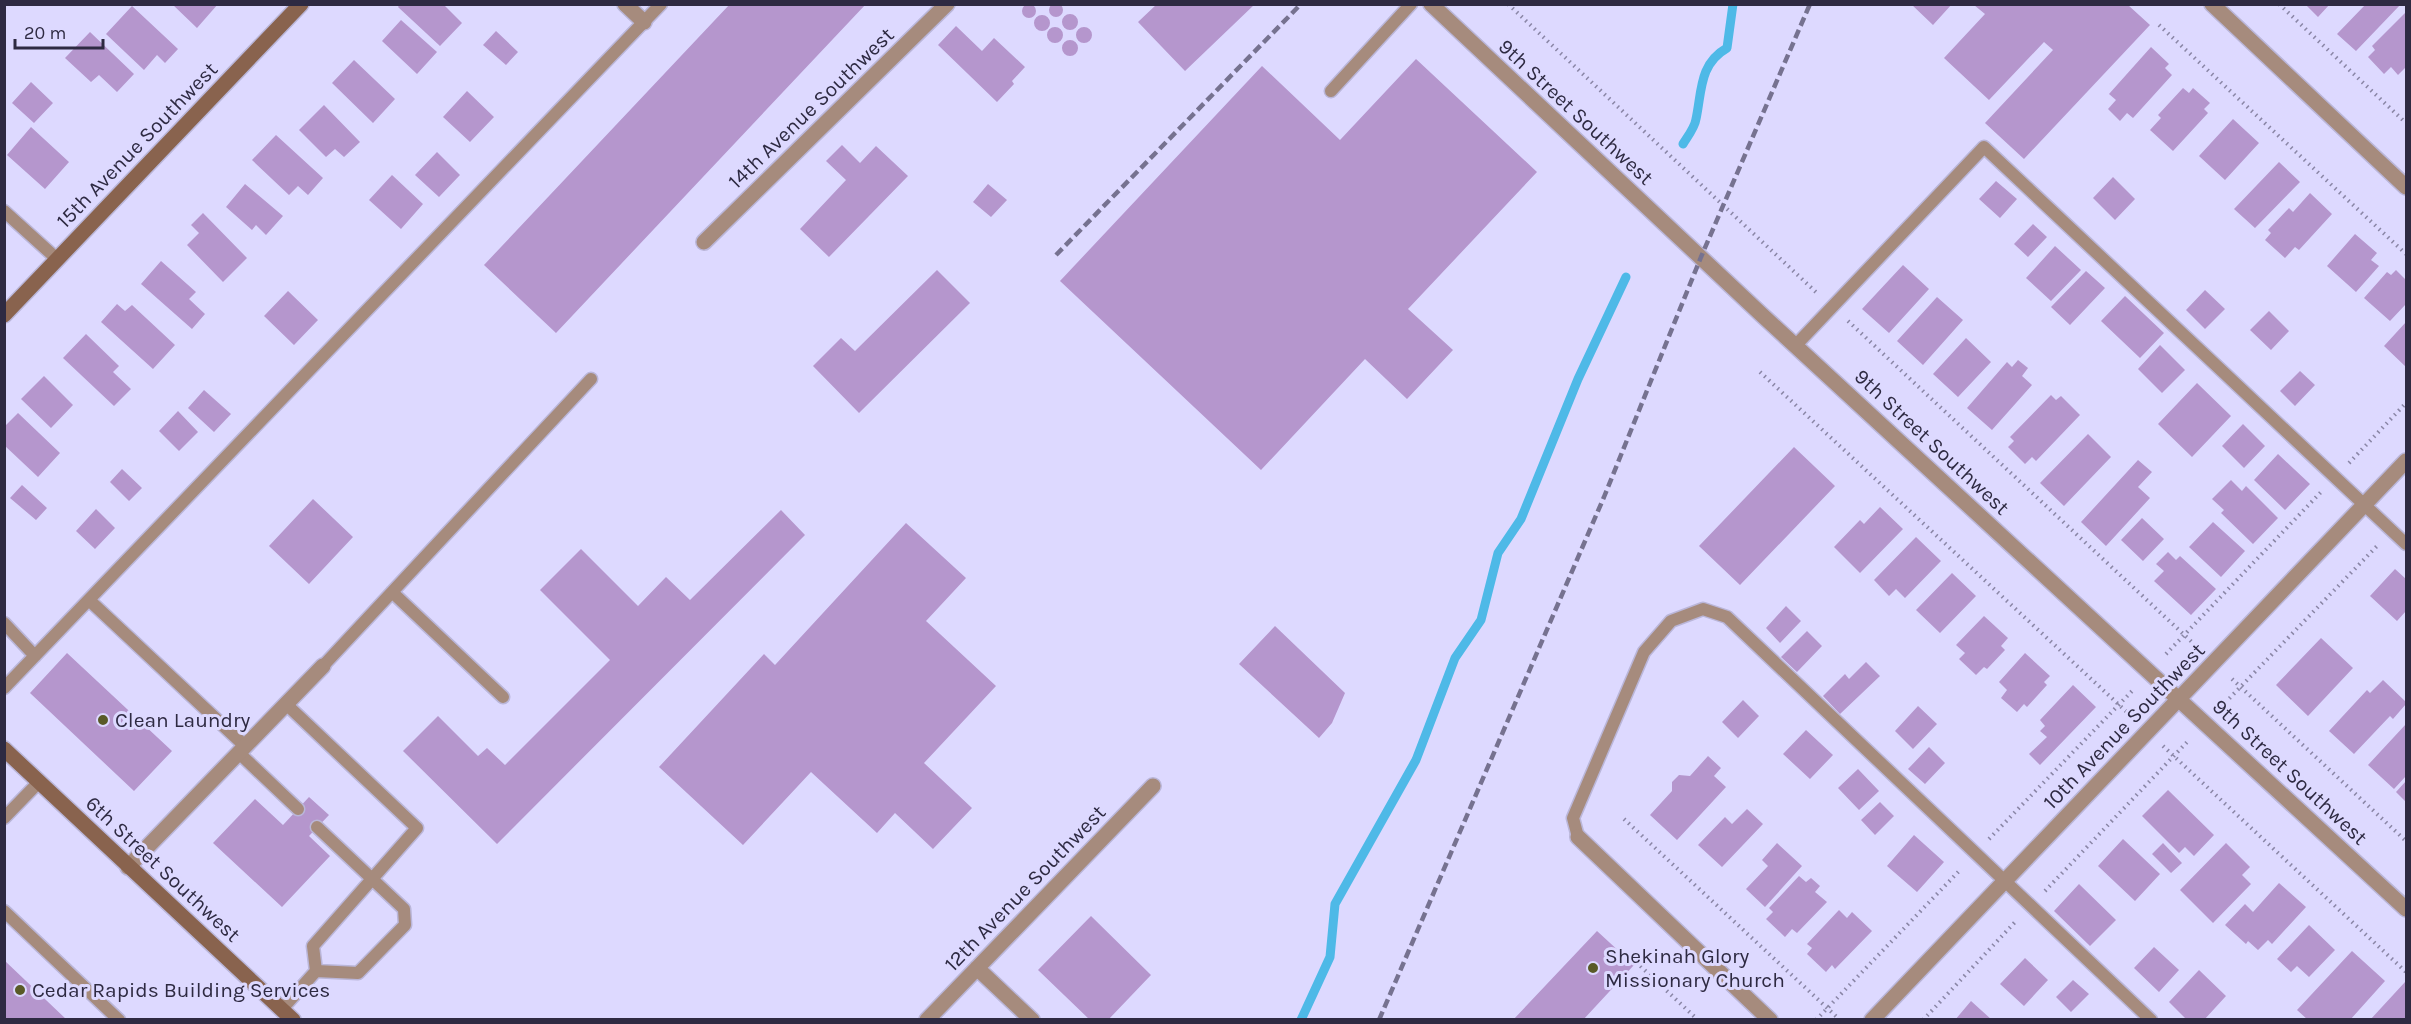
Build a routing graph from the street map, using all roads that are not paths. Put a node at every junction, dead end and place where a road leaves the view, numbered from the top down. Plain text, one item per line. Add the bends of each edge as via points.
1 (301, 4) edge
2 (625, 4) edge
3 (661, 4) edge
4 (947, 4) edge
5 (1411, 4) edge
6 (1431, 4) edge
7 (2212, 4) edge
8 (644, 22) junction
9 (1331, 91) dead end
10 (2406, 187) edge
11 (4, 211) edge
12 (704, 242) dead end
13 (57, 259) junction
14 (4, 315) edge
15 (1796, 345) junction
16 (591, 379) dead end
17 (2406, 461) edge
18 (2365, 504) junction
19 (2406, 544) edge
20 (392, 592) junction
21 (89, 600) junction
22 (4, 623) edge
23 (35, 656) junction
24 (323, 666) joint
25 (4, 688) edge
26 (503, 697) dead end
27 (2180, 698) junction
28 (286, 704) junction
29 (4, 749) edge
30 (242, 750) junction
31 (39, 782) junction
32 (1153, 786) dead end
33 (298, 809) dead end
34 (4, 818) edge
35 (317, 827) dead end
36 (1578, 837) joint
37 (128, 867) junction
38 (372, 878) junction
39 (2003, 882) junction
40 (2406, 909) edge
41 (4, 911) edge
42 (977, 968) junction
43 (316, 970) junction
44 (288, 1014) edge
45 (119, 1020) edge
46 (927, 1020) edge
47 (1032, 1020) edge
48 (1770, 1020) edge
49 (1872, 1020) edge
50 (2151, 1020) edge

1 - 13 main road, 15th Avenue Southwest
2 - 8 street
3 - 8 lane
4 - 12 street, 14th Avenue Southwest
5 - 9 lane
6 - 15 street, 9th Street Southwest
7 - 10 street
8 - 21 lane
11 - 13 lane
13 - 14 main road, 15th Avenue Southwest
15 - 18 lane via 1984,147
15 - 27 street, 9th Street Southwest
16 - 20 lane
17 - 18 street, 10th Avenue Southwest
18 - 19 lane
18 - 27 street, 10th Avenue Southwest
20 - 24 lane
20 - 26 lane
21 - 23 lane
21 - 30 lane
22 - 23 lane
23 - 25 lane
24 - 28 street
27 - 39 street, 10th Avenue Southwest
27 - 40 street, 9th Street Southwest
28 - 30 street
28 - 38 lane via 417,828
29 - 31 main road, 6th Street Southwest
30 - 33 lane
30 - 37 street
31 - 34 lane
31 - 37 main road, 6th Street Southwest
32 - 42 street, 12th Avenue Southwest
35 - 38 lane
36 - 39 lane via 1573,818 1644,652 1671,621 1703,609 1727,617
36 - 48 street
37 - 44 main road, 6th Street Southwest
38 - 43 lane via 313,946
38 - 43 lane via 404,909 405,925 358,973
39 - 49 street, 10th Avenue Southwest
39 - 50 lane
41 - 45 lane
42 - 46 street, 12th Avenue Southwest
42 - 47 street
43 - 44 lane

